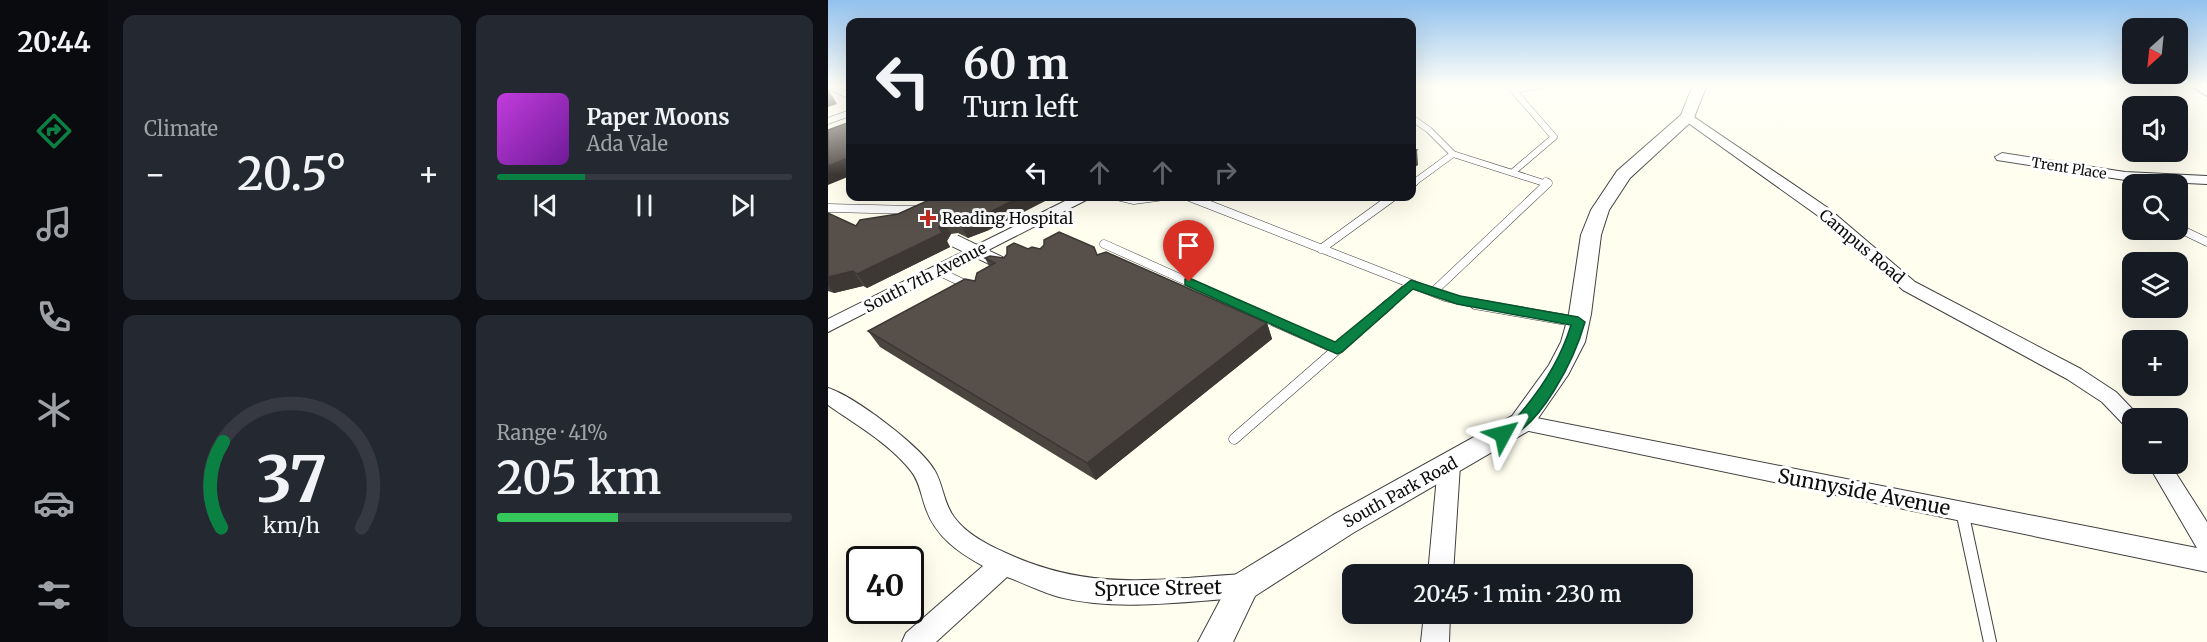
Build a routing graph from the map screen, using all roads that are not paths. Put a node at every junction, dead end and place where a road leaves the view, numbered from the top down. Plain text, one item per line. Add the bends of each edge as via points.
1 (845, 115) edge
2 (1534, 115) edge
3 (1688, 117) joint
4 (828, 121) edge
5 (1416, 122) edge
6 (1453, 154) junction
7 (2002, 157) dead end
8 (1513, 172) junction
9 (2122, 179) edge
10 (2188, 180) edge
11 (2207, 180) edge
12 (1416, 181) edge
13 (1079, 201) edge
14 (1200, 201) edge
15 (1387, 201) edge
16 (922, 207) edge
17 (828, 208) edge
18 (2188, 234) edge
19 (955, 241) dead end
20 (2205, 243) edge
21 (1104, 244) dead end
22 (1321, 249) junction
23 (1126, 253) junction
24 (1116, 259) edge
25 (1008, 267) edge
26 (938, 271) junction
27 (1411, 284) junction
28 (981, 292) edge
29 (1433, 292) junction
30 (1578, 322) junction
31 (828, 326) edge
32 (1337, 349) junction
33 (828, 394) edge
34 (2122, 411) edge
35 (1521, 423) junction
36 (1234, 439) dead end
37 (1449, 465) junction
38 (2165, 474) edge
39 (1962, 511) junction
40 (2207, 543) edge
41 (2207, 561) edge
42 (1003, 564) junction
43 (1441, 564) edge
44 (1244, 586) junction
45 (1436, 624) edge
46 (916, 642) edge
47 (1215, 642) edge
48 (1435, 642) edge
49 (1990, 642) edge

1 - 4 lane
2 - 8 lane via 1554,137
3 - 30 street, South Park Road via 1623,175 1600,210 1591,235
3 - 34 street, Campus Road via 1844,228 1884,268 1909,286 2074,374
5 - 6 lane
6 - 8 lane
6 - 12 lane
7 - 9 street, Trent Place
8 - 29 lane via 1548,183
10 - 11 street, Trent Place
13 - 26 street, South 7th Avenue via 1009,242
14 - 22 lane
15 - 22 lane
16 - 17 lane via 912,211
18 - 20 lane
19 - 25 street, bridge
21 - 23 lane
22 - 27 lane
23 - 24 lane
23 - 32 lane
26 - 28 lane
26 - 31 street, South 7th Avenue
27 - 29 lane
27 - 32 lane
29 - 30 lane via 1492,308
30 - 35 street, South Park Road via 1559,369
32 - 36 lane
33 - 42 street, Spruce Street via 910,455 925,474 937,510 950,529
35 - 37 street, South Park Road
35 - 39 street, Sunnyside Avenue
37 - 43 street
37 - 44 street, South Park Road via 1343,524
38 - 40 street
39 - 41 street, Sunnyside Avenue
39 - 49 lane
42 - 44 street, Spruce Street via 1058,585 1084,589 1118,592
42 - 46 street
44 - 47 street
45 - 48 street

